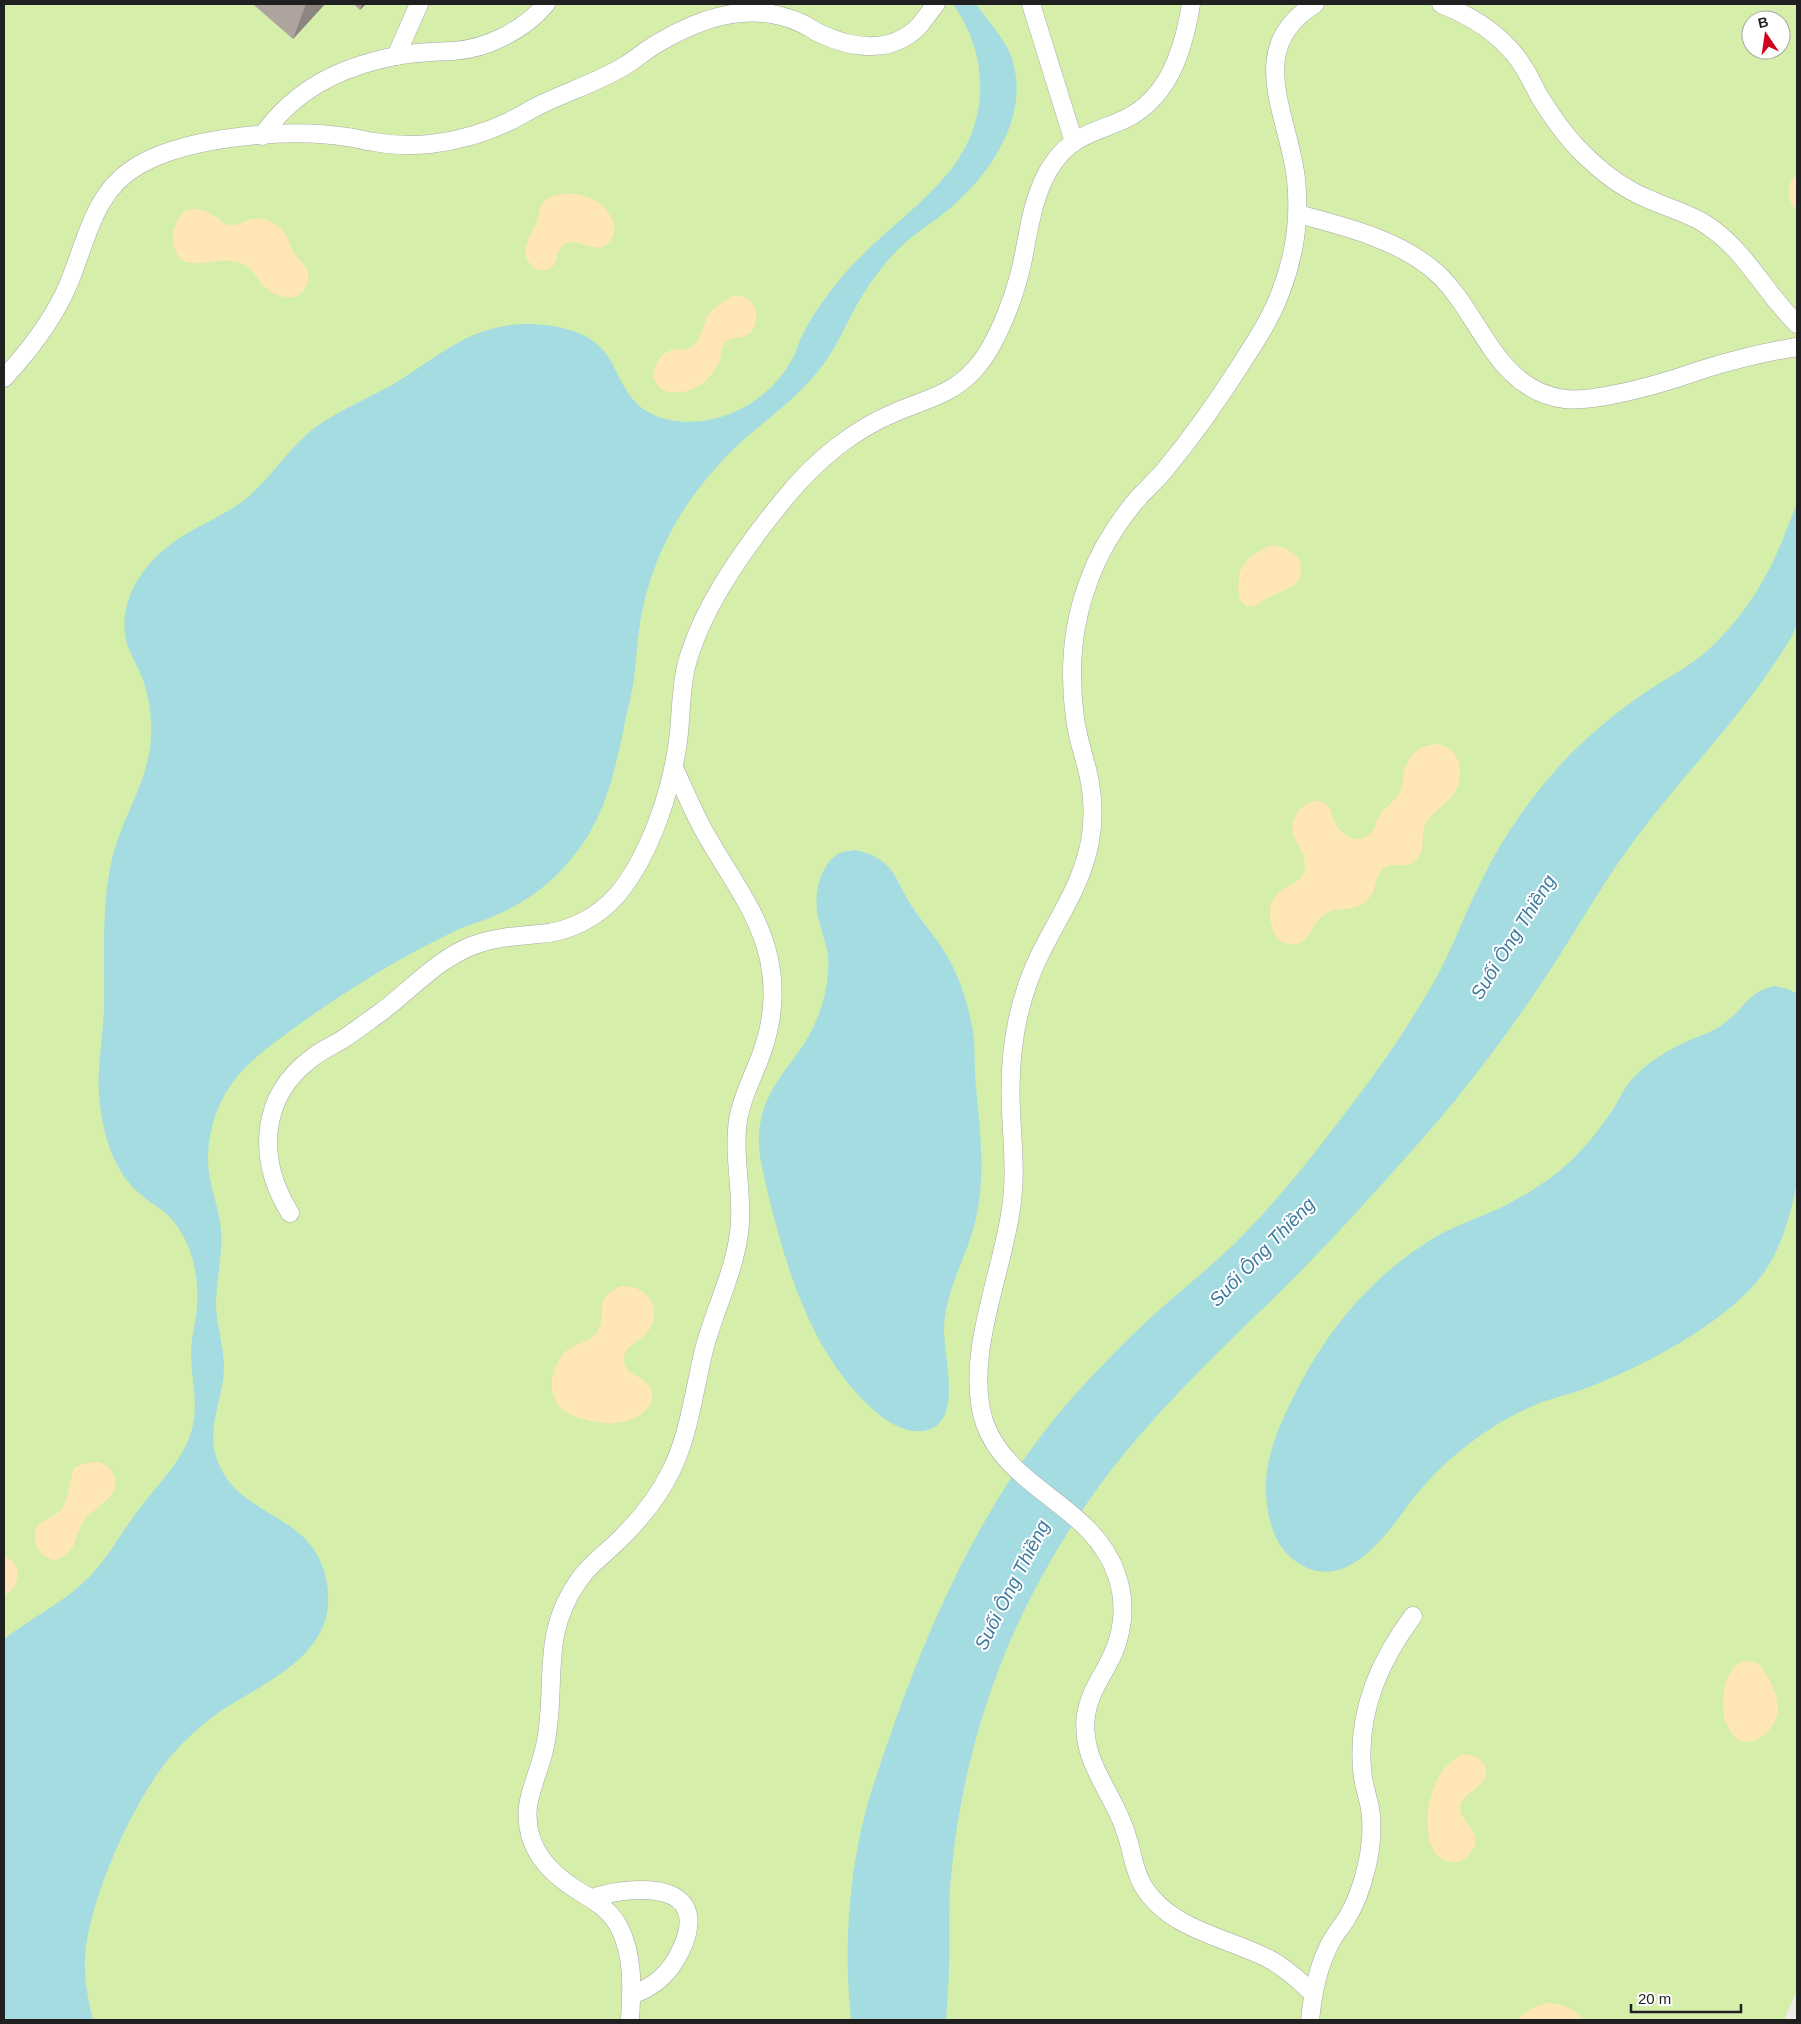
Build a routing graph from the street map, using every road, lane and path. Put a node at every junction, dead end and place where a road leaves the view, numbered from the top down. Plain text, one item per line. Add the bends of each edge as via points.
1 (419, 4) edge
2 (546, 4) edge
3 (936, 4) edge
4 (1032, 4) edge
5 (1191, 4) edge
6 (1315, 4) edge
7 (1441, 4) edge
8 (396, 56) junction
9 (262, 136) junction
10 (1074, 142) junction
11 (1298, 214) junction
12 (1797, 324) edge
13 (1797, 347) edge
14 (4, 378) edge
15 (674, 768) junction
16 (290, 1213) dead end
17 (1413, 1616) dead end
18 (592, 1898) junction
19 (631, 1994) junction
20 (1313, 1994) junction
21 (630, 2020) edge
22 (1310, 2020) edge

1 - 8 lane
2 - 8 lane via 523,26 502,38 454,51
3 - 9 lane via 918,26 883,46 863,47 841,42 782,16 739,13 718,18 659,42 604,77 510,121 456,139 400,144 346,136
4 - 10 lane
5 - 10 lane via 1188,26 1166,84 1136,114
6 - 11 lane via 1288,26 1278,44 1274,62 1274,81 1293,161
7 - 12 lane via 1460,11 1501,39 1527,71 1555,120 1592,162 1633,192 1702,222 1726,239
8 - 9 lane via 364,64 317,84 287,105
9 - 14 lane via 238,137 175,149 136,166 120,179 94,214 64,294 43,330
10 - 15 lane via 1054,162 1046,178 1034,206 1013,296 988,352 975,369 938,397 896,412 842,442 786,496 721,588 706,614 685,670
11 - 13 lane via 1343,226 1386,243 1432,268 1462,302 1487,344 1505,366 1532,388 1548,395 1583,400 1636,391 1734,360
11 - 20 lane via 1290,262 1274,308 1190,440 1124,516 1103,549 1087,584 1077,622 1072,690 1075,720 1092,791 1091,838 1077,886 1040,952 1016,1028 1011,1068 1013,1196 1007,1240 980,1360 979,1399 995,1446 1019,1472 1086,1526 1113,1563 1120,1583 1122,1624 1117,1645 1090,1699 1085,1720 1086,1741 1091,1762 1124,1827 1142,1885 1153,1899 1184,1923 1275,1962
15 - 16 lane via 649,842 624,886 598,912 581,924 562,930 496,938 451,955 358,1029 312,1057 296,1071 274,1109 268,1152 278,1194
15 - 18 lane via 702,828 753,911 770,962 771,1011 767,1035 742,1098 738,1120 736,1142 741,1198 736,1254 708,1335 682,1447 670,1473 639,1520 581,1576 566,1600 556,1626 551,1654 551,1711 545,1747 528,1802 527,1822 531,1842 541,1860
17 - 20 lane via 1383,1662 1365,1713 1361,1746 1370,1811 1367,1867 1359,1893 1320,1966
18 - 19 lane via 607,1910 625,1941 629,1954
18 - 19 lane via 629,1890 662,1891 682,1903 688,1915 685,1941 667,1973 657,1983
19 - 21 lane
20 - 22 lane

